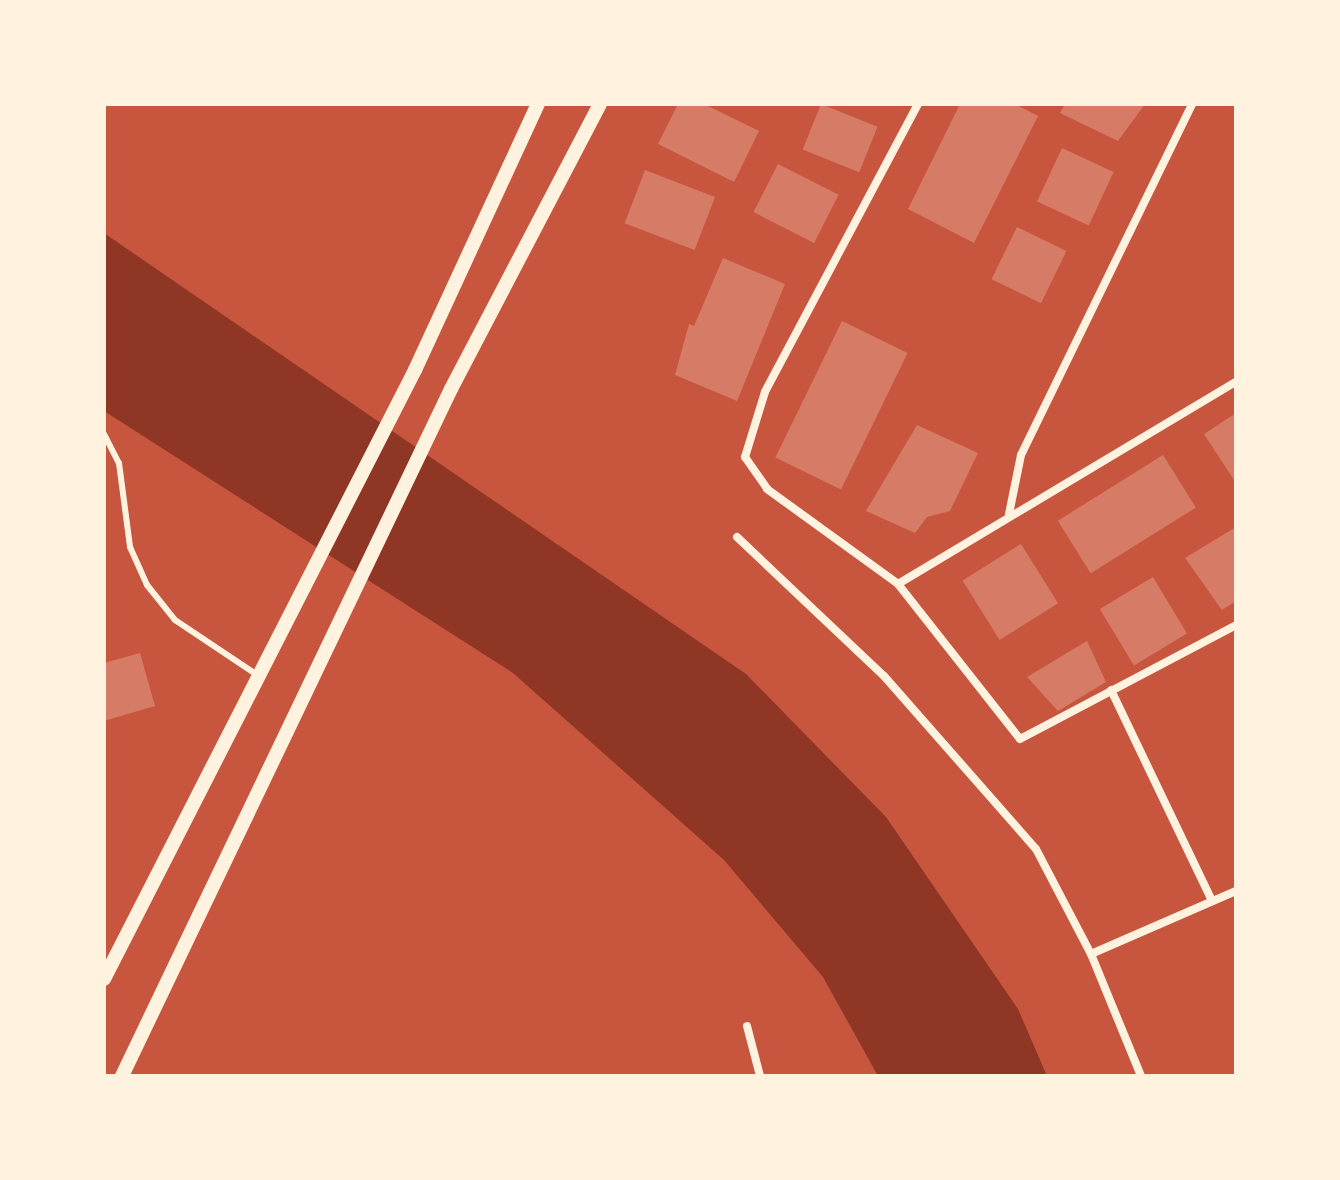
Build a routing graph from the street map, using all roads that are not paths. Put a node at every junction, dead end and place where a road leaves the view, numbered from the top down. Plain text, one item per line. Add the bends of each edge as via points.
1 (538, 104) edge
2 (600, 104) edge
3 (918, 104) edge
4 (1192, 104) edge
5 (1236, 382) edge
6 (104, 434) edge
7 (1009, 514) junction
8 (737, 537) dead end
9 (898, 584) junction
10 (1236, 625) edge
11 (259, 676) junction
12 (1111, 690) junction
13 (1236, 891) edge
14 (1212, 901) junction
15 (1091, 954) junction
16 (104, 979) edge
17 (747, 1026) dead end
18 (122, 1076) edge
19 (760, 1076) edge
20 (1141, 1076) edge

1 - 11 street via 415,370
2 - 18 street via 451,389
3 - 9 street via 765,392 745,457 767,489
4 - 7 street via 1021,455
5 - 7 street
6 - 11 lane via 125,485 130,547 147,585 175,620
7 - 9 street
8 - 15 street via 884,676 1036,849
9 - 12 street via 1020,739
10 - 12 street
11 - 16 street
12 - 14 street
13 - 14 street
14 - 15 street
15 - 20 street
17 - 19 street

